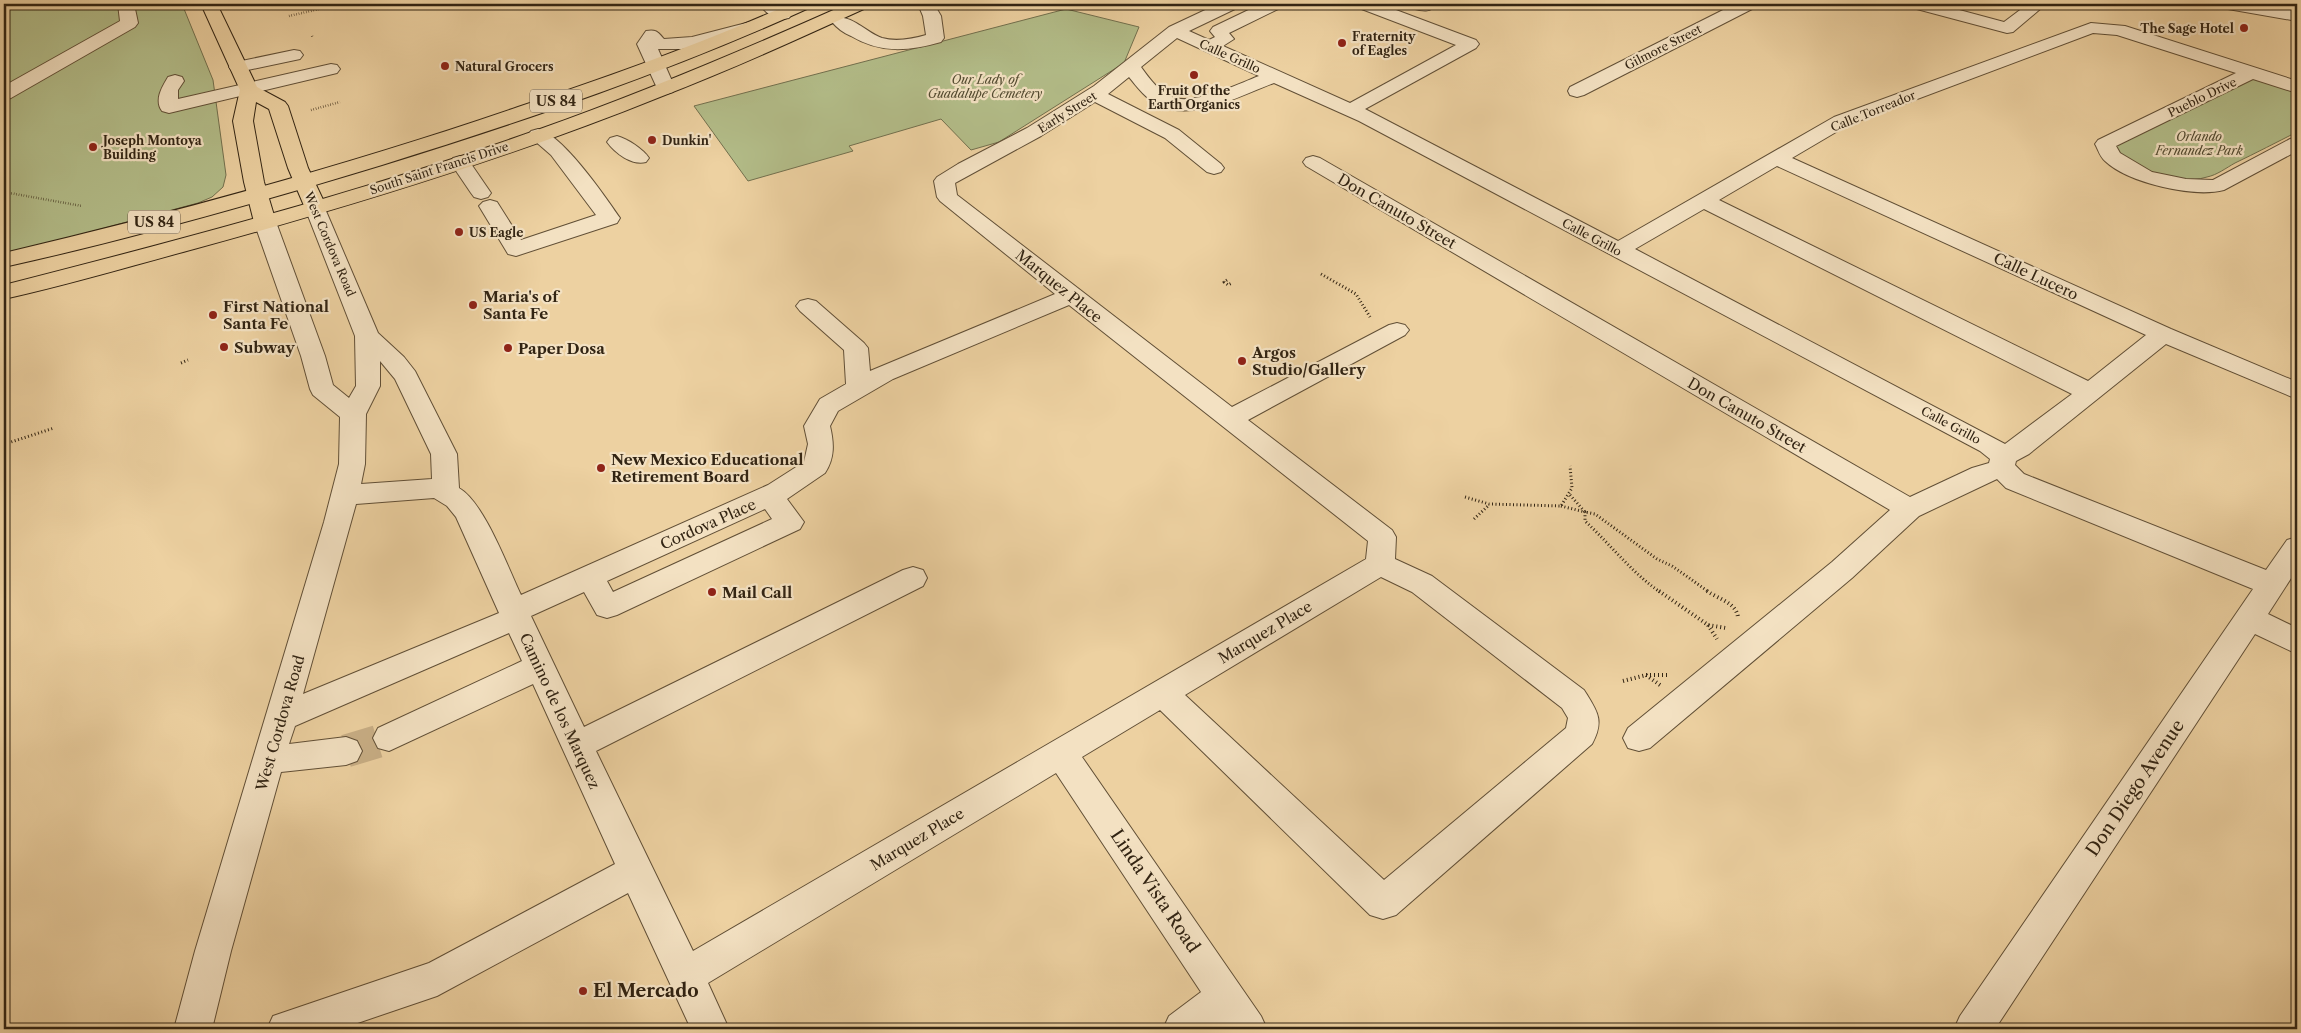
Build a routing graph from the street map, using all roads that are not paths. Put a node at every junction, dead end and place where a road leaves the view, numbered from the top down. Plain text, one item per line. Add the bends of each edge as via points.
1 (126, 4) edge
2 (209, 4) edge
3 (804, 4) edge
4 (860, 4) edge
5 (926, 4) edge
6 (1231, 4) edge
7 (1274, 4) edge
8 (1365, 4) edge
9 (1416, 4) edge
10 (1429, 4) edge
11 (1748, 4) edge
12 (1919, 4) edge
13 (2038, 4) edge
14 (2228, 4) edge
15 (775, 9) edge
16 (2297, 16) edge
17 (841, 22) dead end
18 (750, 27) junction
19 (1175, 31) junction
20 (1209, 46) junction
21 (294, 55) dead end
22 (656, 65) junction
23 (1131, 66) junction
24 (238, 67) junction
25 (331, 69) dead end
26 (2251, 73) junction
27 (1275, 76) junction
28 (175, 81) dead end
29 (2297, 87) edge
30 (666, 88) junction
31 (249, 90) junction
32 (1577, 91) dead end
33 (4, 94) edge
34 (1094, 94) junction
35 (1350, 110) junction
36 (538, 135) junction
37 (617, 142) dead end
38 (2297, 143) edge
39 (639, 158) dead end
40 (1776, 158) junction
41 (460, 162) junction
42 (1312, 162) dead end
43 (1214, 168) dead end
44 (304, 181) junction
45 (257, 195) junction
46 (1703, 200) junction
47 (316, 208) junction
48 (978, 221) joint
49 (265, 222) junction
50 (1618, 250) junction
51 (4, 260) edge
52 (4, 292) edge
53 (1071, 296) junction
54 (808, 306) dead end
55 (1397, 330) dead end
56 (2162, 334) junction
57 (367, 336) junction
58 (859, 388) junction
59 (2297, 390) edge
60 (2089, 392) junction
61 (352, 414) junction
62 (1230, 419) junction
63 (2002, 462) junction
64 (446, 492) junction
65 (345, 495) junction
66 (1909, 509) junction
67 (2297, 547) edge
68 (1380, 564) junction
69 (913, 578) dead end
70 (2271, 584) junction
71 (515, 615) junction
72 (2250, 618) junction
73 (2297, 642) edge
74 (539, 667) junction
75 (1162, 693) junction
76 (282, 717) junction
77 (389, 738) tunnel mouth
78 (1639, 738) dead end
79 (576, 746) junction
80 (346, 751) tunnel mouth
81 (1061, 753) junction
82 (269, 760) junction
83 (636, 871) junction
84 (685, 976) junction
85 (1226, 997) junction
86 (193, 1029) edge
87 (286, 1029) edge
88 (710, 1029) edge
89 (1182, 1029) edge
90 (1248, 1029) edge
91 (1973, 1029) edge

1 - 33 street via 129,23
2 - 24 main road
3 - 15 main road, South Saint Francis Drive / US 84
4 - 30 main road, South Saint Francis Drive / US 84
5 - 17 street via 932,16 935,38 917,44 902,47 884,45 856,33
6 - 19 street, Early Street
7 - 20 street via 1219,31 1224,39
8 - 35 street via 1470,44
9 - 10 street
11 - 32 street, Gilmore Street
12 - 13 street via 2007,28
14 - 16 street
15 - 18 main road, South Saint Francis Drive / US 84
18 - 22 main road, South Saint Francis Drive / US 84
18 - 22 street via 729,30 683,46 659,44 652,35 646,44
19 - 20 street, Calle Grillo
19 - 23 street, Early Street
20 - 27 street, Calle Grillo
21 - 24 street
22 - 30 street
22 - 44 main road, South Saint Francis Drive / US 84 via 503,119
23 - 27 street via 1140,81 1167,102 1196,105
23 - 34 street, Early Street
24 - 31 main road
25 - 31 street
26 - 29 street, Calle Torreador
26 - 38 street, Pueblo Drive via 2105,144 2112,157 2146,177 2186,185 2217,186
26 - 40 street, Calle Torreador via 2119,30 2092,28 1841,121
27 - 35 street, Calle Grillo
28 - 31 street via 169,90 169,107
30 - 36 main road, South Saint Francis Drive / US 84
31 - 44 main road, West Cordova Road via 278,106
31 - 45 main road via 243,121
34 - 43 street via 1172,134
34 - 48 street, Early Street via 1034,132 944,181 947,197
35 - 50 street, Calle Grillo
36 - 41 main road, South Saint Francis Drive / US 84
36 - 41 street via 558,151 609,218 516,249
37 - 39 street
40 - 46 street, Calle Torreador
40 - 56 street, Calle Lucero
41 - 47 main road, South Saint Francis Drive / US 84
42 - 66 street, Don Canuto Street
44 - 45 main road, South Saint Francis Drive / US 84
44 - 47 main road, West Cordova Road
45 - 49 main road
45 - 51 main road, South Saint Francis Drive / US 84
46 - 50 street, Calle Torreador
46 - 60 street
47 - 49 main road, South Saint Francis Drive / US 84
47 - 57 street, West Cordova Road
48 - 53 street, Marquez Place
49 - 52 main road, South Saint Francis Drive / US 84
49 - 61 street via 322,389
50 - 63 street, Calle Grillo via 1989,445
53 - 58 street, Cordova Place via 884,373
53 - 62 street, Marquez Place
54 - 58 street via 856,348
55 - 62 street
56 - 59 street, Calle Lucero
56 - 60 street
57 - 61 street, West Cordova Road via 368,386
57 - 64 street via 406,377 444,454
58 - 71 street, Cordova Place via 829,405 817,426 821,444 816,467 770,496 790,522 607,607 590,577
60 - 63 street
61 - 65 street, West Cordova Road via 352,464
62 - 68 street, Marquez Place via 1382,537
63 - 66 street
63 - 70 street, Calle Grillo via 2015,480
64 - 65 street via 426,488
64 - 71 street, Camino de los Marquez via 457,499 468,513
65 - 76 street, West Cordova Road
66 - 78 street via 1842,570
67 - 70 street, Don Diego Avenue
68 - 75 street, Marquez Place
68 - 75 street via 1422,584 1573,699 1584,717 1581,736 1383,903
69 - 79 street
70 - 72 street, Don Diego Avenue
71 - 74 street, Camino de los Marquez
71 - 76 street
72 - 73 street
72 - 91 street, Don Diego Avenue
74 - 77 street
74 - 79 street, Camino de los Marquez
75 - 81 street, Marquez Place
76 - 82 street, West Cordova Road
79 - 83 street, Camino de los Marquez
80 - 82 street
81 - 84 street, Marquez Place
81 - 85 street, Linda Vista Road
82 - 86 street, West Cordova Road
83 - 84 street, Camino de los Marquez
83 - 87 street via 437,978
84 - 88 street, Camino de los Marquez
85 - 89 street
85 - 90 street, Linda Vista Road

